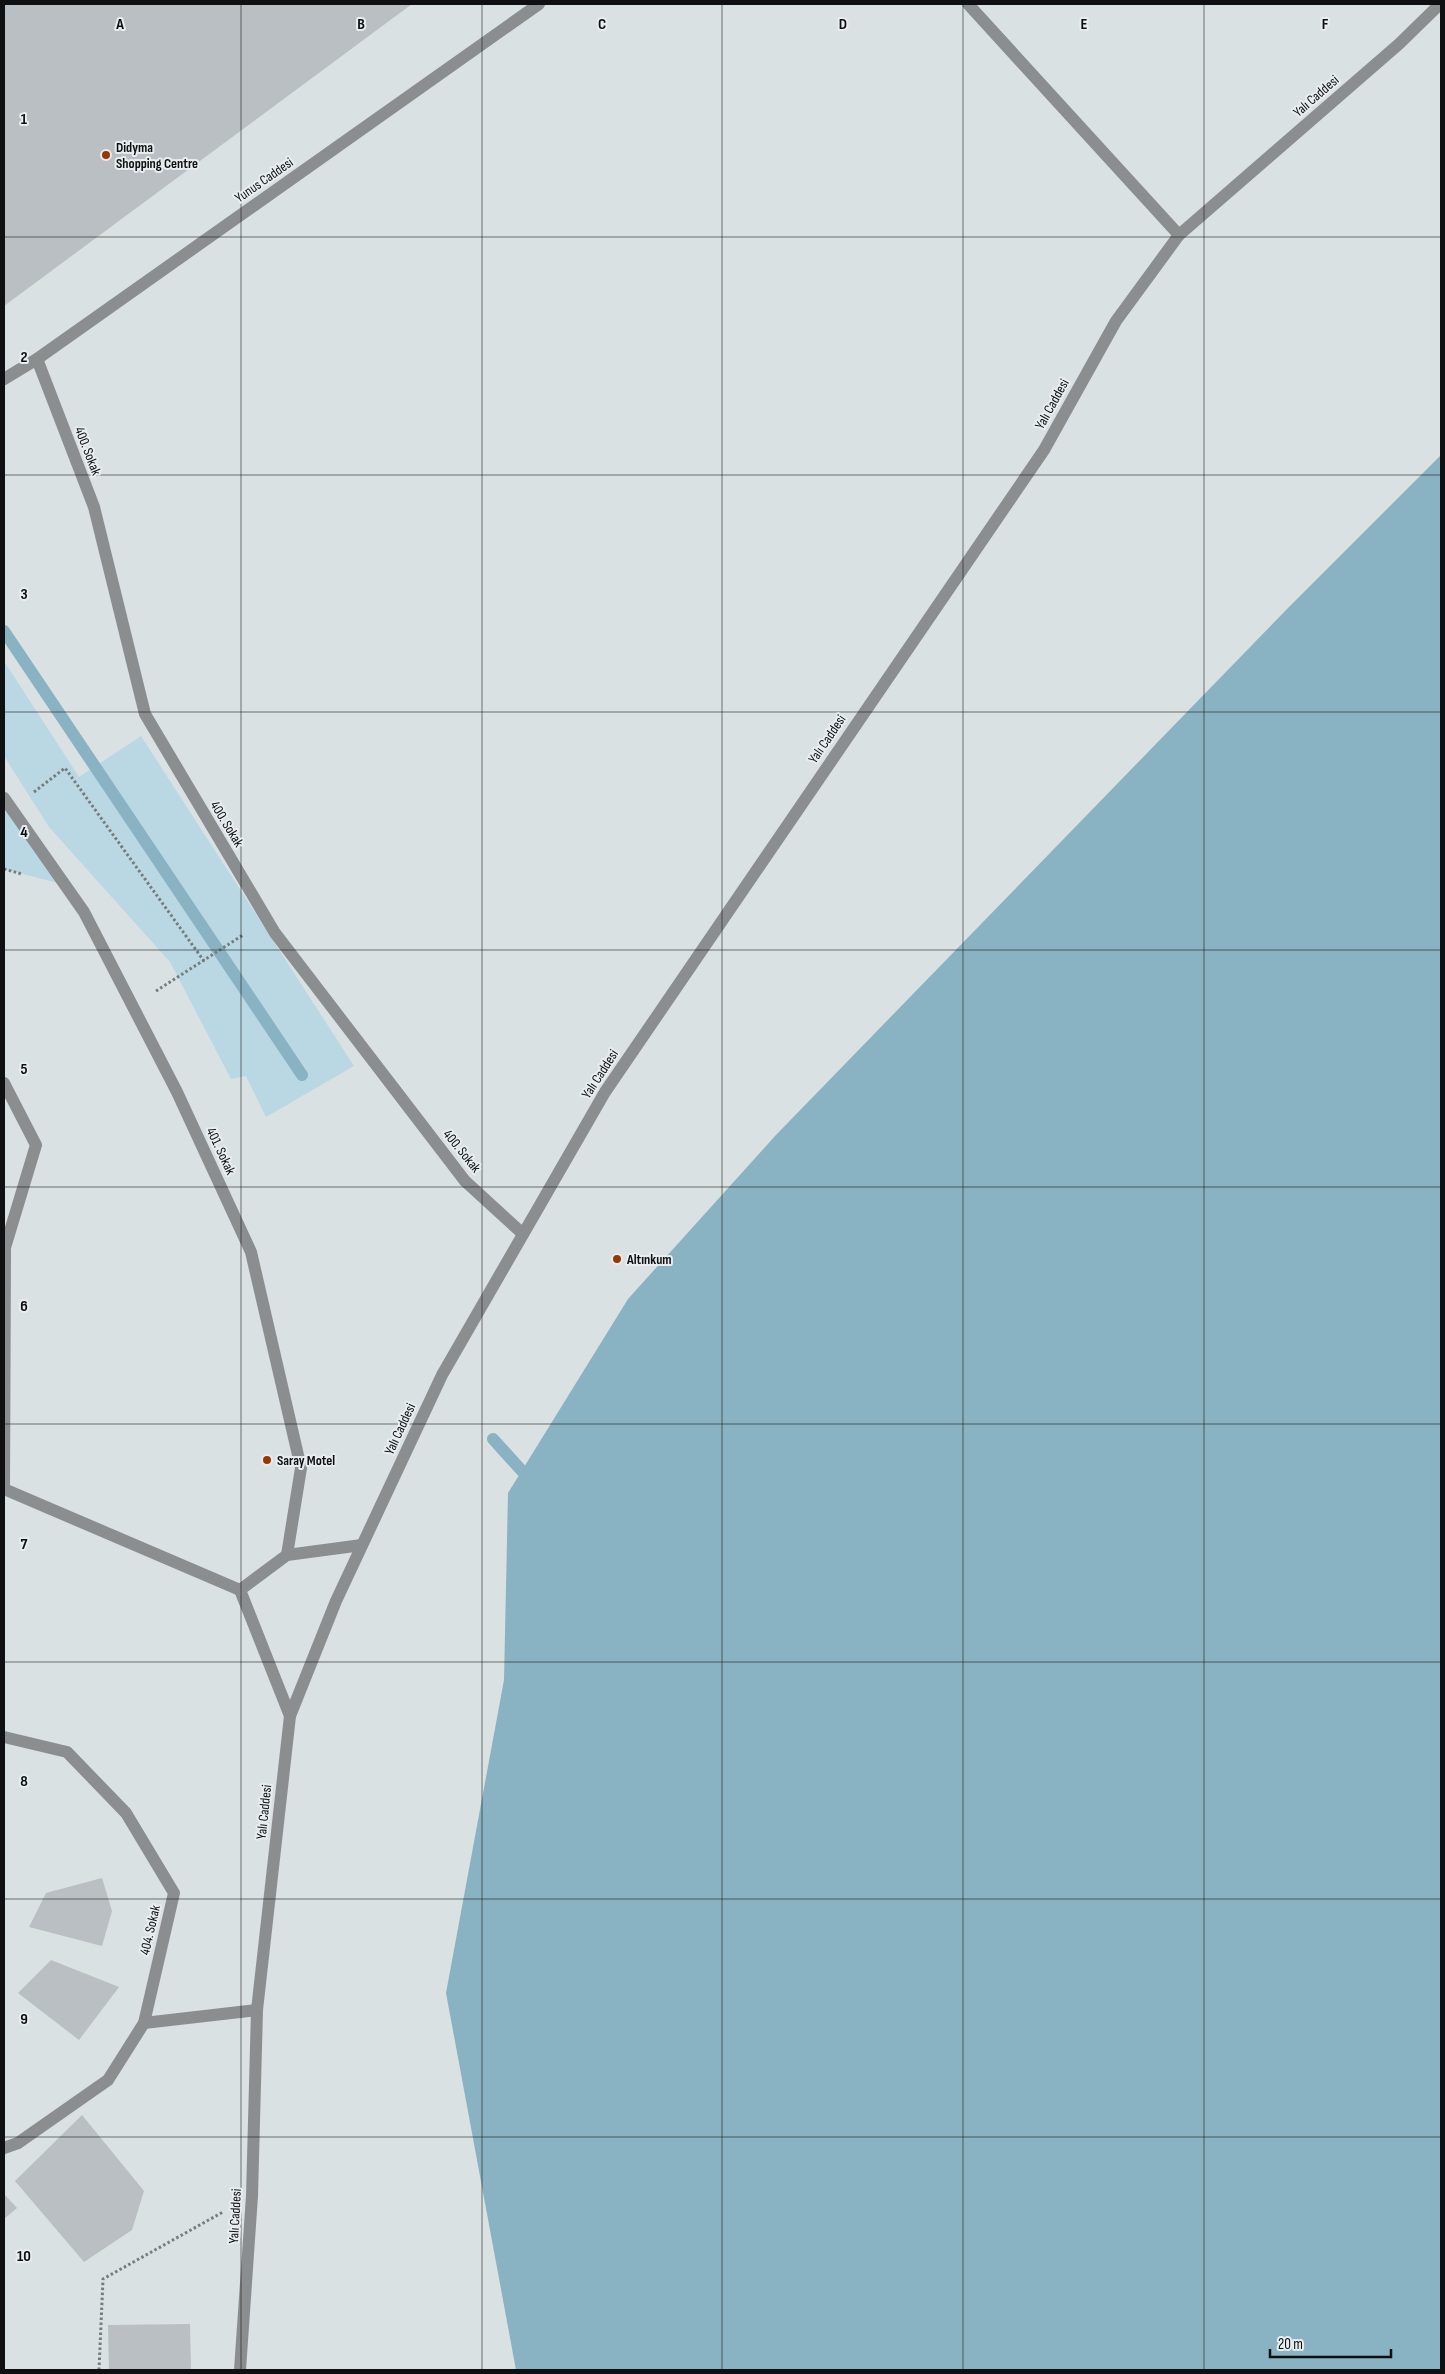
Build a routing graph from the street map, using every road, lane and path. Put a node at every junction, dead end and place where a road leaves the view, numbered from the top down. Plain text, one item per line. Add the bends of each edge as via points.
1 (539, 4) edge
2 (968, 4) edge
3 (1440, 4) edge
4 (1179, 236) junction
5 (37, 359) junction
6 (4, 379) edge
7 (4, 798) edge
8 (12, 809) junction
9 (235, 940) dead end
10 (204, 961) junction
11 (133, 1006) junction
12 (4, 1083) edge
13 (523, 1234) junction
14 (4, 1250) edge
15 (4, 1489) edge
16 (362, 1545) junction
17 (287, 1555) junction
18 (240, 1590) junction
19 (290, 1716) junction
20 (4, 1737) edge
21 (257, 2010) junction
22 (144, 2023) junction
23 (4, 2148) edge
24 (252, 2196) junction
25 (99, 2370) edge
26 (240, 2370) edge

1 - 5 street, Yunus Caddesi
2 - 4 street
3 - 4 street, Yalı Caddesi via 1399,44
4 - 13 street, Yalı Caddesi via 1116,321 1044,450 605,1092
5 - 6 street, Yunus Caddesi
5 - 13 street, 400. Sokak via 94,507 145,714 275,933 465,1181
7 - 8 street, 401. Sokak
8 - 10 path via 65,768
8 - 11 street, 401. Sokak via 84,912
9 - 10 path
10 - 11 path
11 - 17 street, 401. Sokak via 251,1252 301,1468
12 - 14 street via 36,1145
13 - 16 street, Yalı Caddesi via 442,1375
14 - 15 street
15 - 18 street
16 - 17 street
16 - 19 street, Yalı Caddesi
17 - 18 street
18 - 19 street
19 - 21 street, Yalı Caddesi
20 - 22 street, 404. Sokak via 67,1752 126,1813 174,1893
21 - 22 street
21 - 24 street, Yalı Caddesi
22 - 23 street, 404. Sokak via 108,2080 18,2143
24 - 25 path via 103,2279
24 - 26 street, Yalı Caddesi

